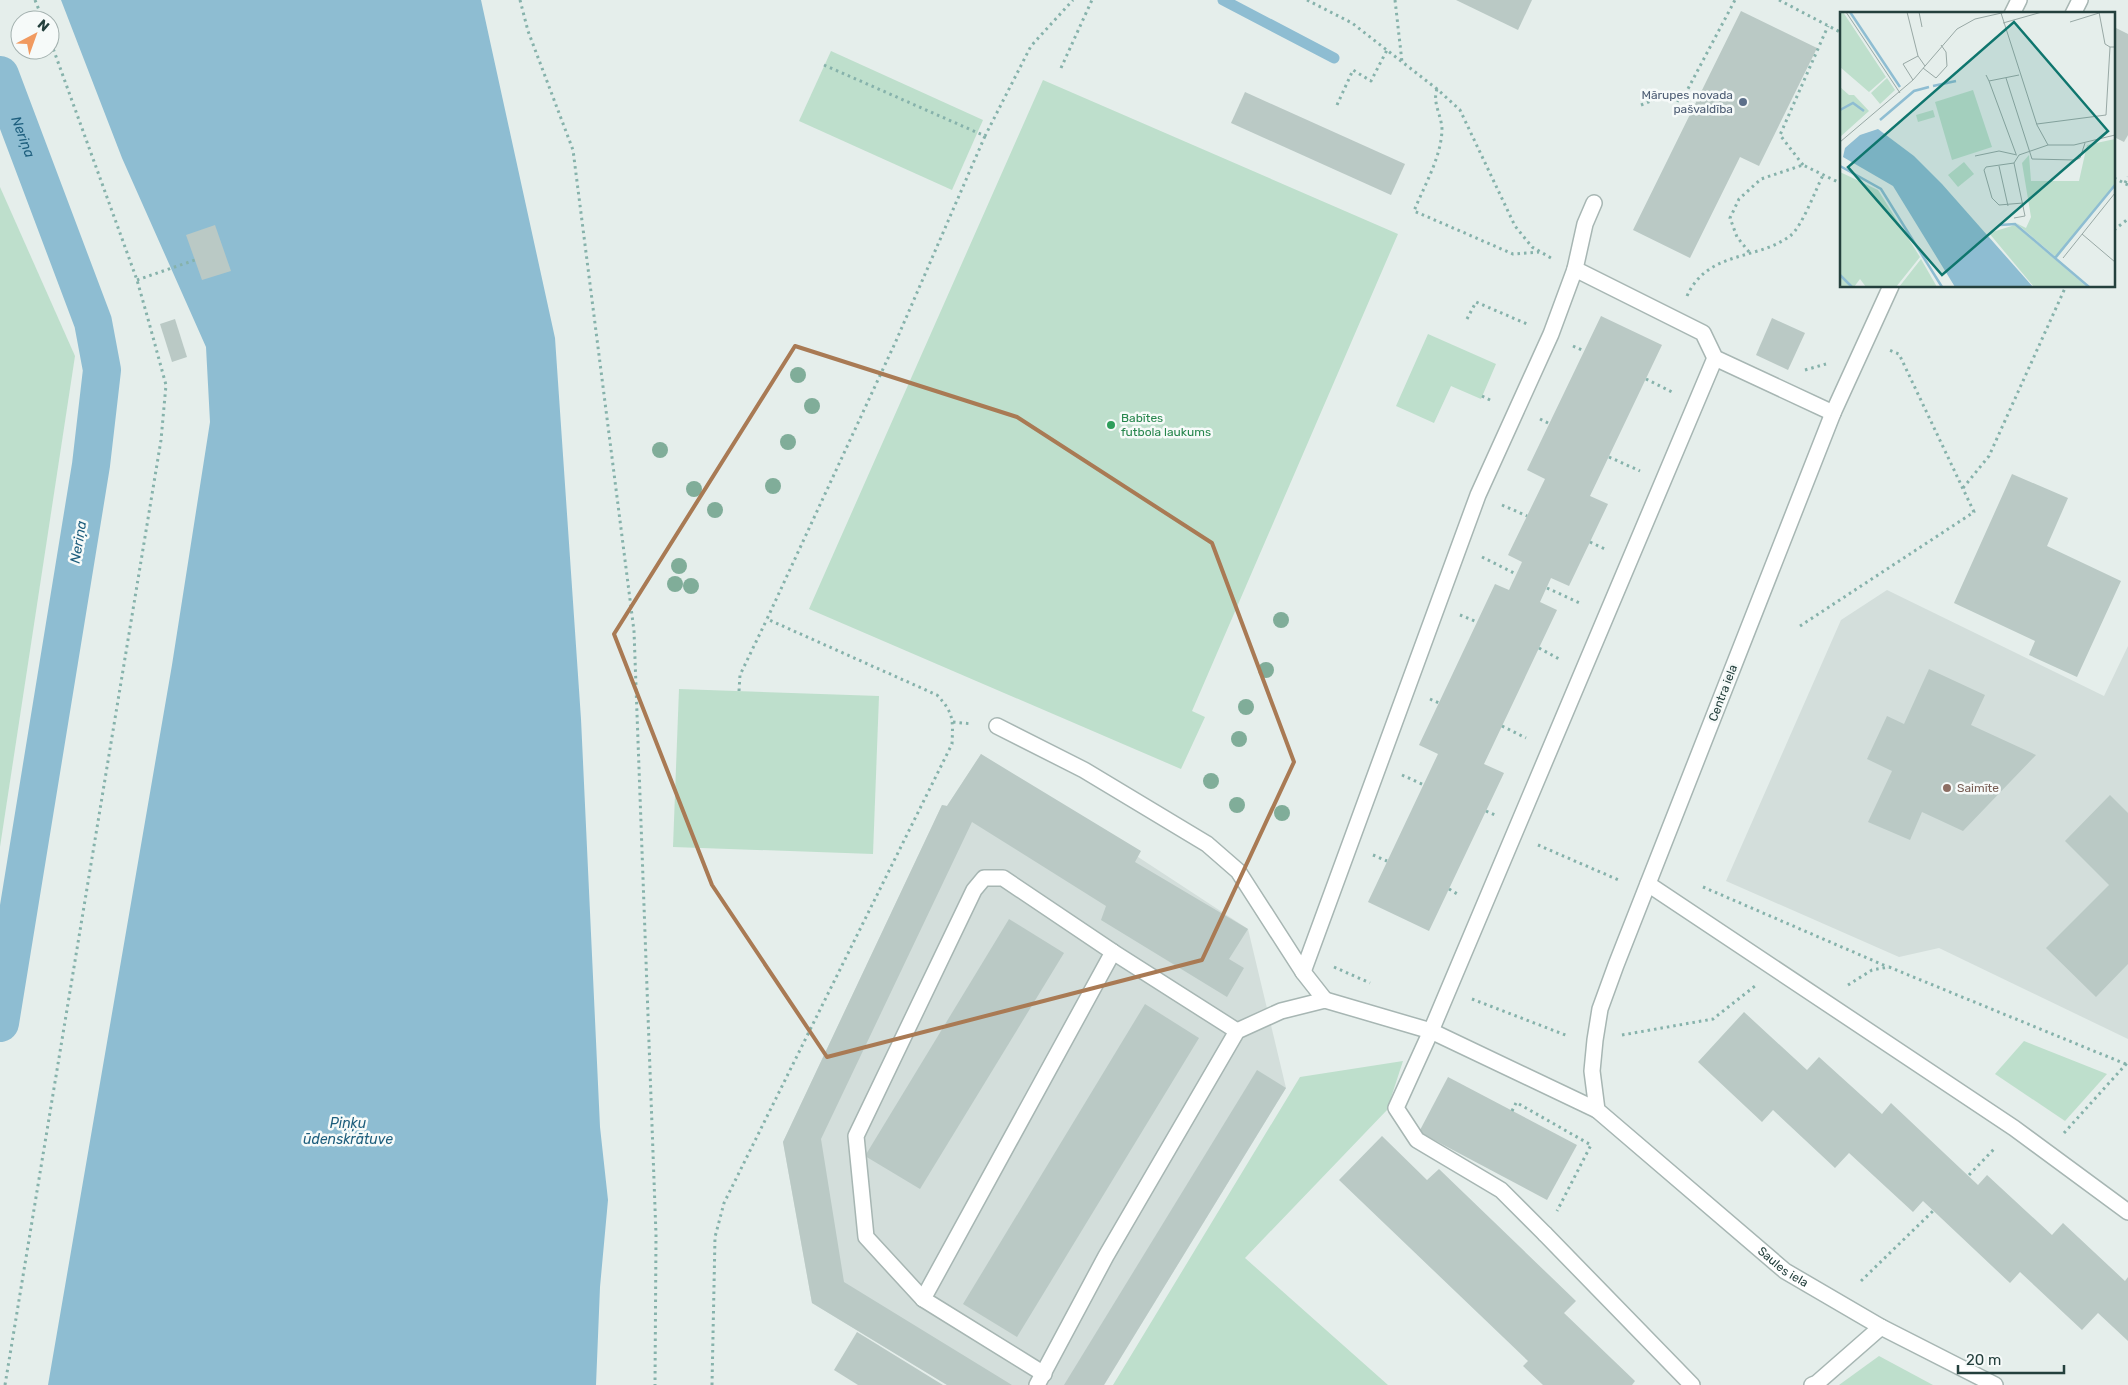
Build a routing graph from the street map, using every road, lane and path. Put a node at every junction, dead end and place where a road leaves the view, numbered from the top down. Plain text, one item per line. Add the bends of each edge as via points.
1 (520, 0) edge
2 (1073, 0) edge
3 (1092, 0) edge
4 (1307, 0) edge
5 (1395, 0) edge
6 (1736, 0) edge
7 (1779, 0) edge
8 (2019, 0) edge
9 (2080, 0) edge
10 (2013, 12) edge
11 (2075, 12) edge
12 (1828, 26) junction
13 (1840, 32) edge
14 (1387, 50) junction
15 (57, 60) edge
16 (1402, 62) junction
17 (824, 65) dead end
18 (1061, 68) dead end
19 (1437, 89) junction
20 (1337, 105) dead end
21 (1641, 105) dead end
22 (985, 136) junction
23 (1802, 165) junction
24 (1823, 175) junction
25 (2128, 177) edge
26 (1840, 183) edge
27 (2126, 184) edge
28 (1594, 202) dead end
29 (2128, 219) edge
30 (2116, 228) edge
31 (1540, 252) junction
32 (1749, 252) junction
33 (195, 260) dead end
34 (1575, 270) junction
35 (137, 280) junction
36 (1890, 288) edge
37 (2065, 288) edge
38 (1467, 319) dead end
39 (1677, 320) junction
40 (1551, 334) junction
41 (1860, 352) junction
42 (1715, 358) junction
43 (1768, 382) junction
44 (1833, 413) junction
45 (1609, 457) dead end
46 (1663, 482) junction
47 (1963, 488) junction
48 (1459, 545) junction
49 (1516, 574) dead end
50 (1547, 588) dead end
51 (1607, 616) junction
52 (767, 619) junction
53 (1800, 626) dead end
54 (739, 691) dead end
55 (997, 726) dead end
56 (1514, 834) junction
57 (1700, 886) dead end
58 (1646, 887) junction
59 (1113, 952) junction
60 (1309, 955) junction
61 (1889, 967) junction
62 (1776, 970) junction
63 (1303, 972) junction
64 (1370, 984) dead end
65 (1449, 990) junction
66 (1325, 1000) junction
67 (1825, 1002) junction
68 (1238, 1031) junction
69 (1431, 1031) junction
70 (1595, 1040) junction
71 (2127, 1064) edge
72 (1516, 1103) dead end
73 (1526, 1108) dead end
74 (1597, 1110) junction
75 (1512, 1111) dead end
76 (2014, 1128) junction
77 (2047, 1152) junction
78 (1969, 1176) dead end
79 (1933, 1211) dead end
80 (2128, 1212) edge
81 (1545, 1234) junction
82 (1861, 1281) dead end
83 (923, 1299) junction
84 (1881, 1327) junction
85 (1040, 1380) edge
86 (5, 1385) edge
87 (655, 1385) edge
88 (712, 1385) edge
89 (1692, 1385) edge
90 (1812, 1385) edge
91 (1995, 1385) edge

1 - 87 path via 528,31 573,150 634,631 656,1235
2 - 22 path via 1031,46
3 - 18 path
4 - 14 path via 1352,23
5 - 16 path
6 - 21 path via 1681,102 1666,95
7 - 12 path
8 - 10 street
9 - 11 street
12 - 13 path
12 - 23 path via 1780,135
14 - 16 path
14 - 20 path via 1371,81 1353,70
15 - 35 path
16 - 19 path
17 - 22 path
19 - 31 path via 1460,110 1515,226
19 - 31 path via 1434,96 1442,129 1439,150 1414,211 1513,254
22 - 52 path via 896,341
23 - 24 path
23 - 32 path via 1761,179 1739,199 1730,218 1737,237
24 - 26 path
24 - 32 path via 1792,235 1770,248
25 - 27 path
28 - 34 street via 1585,224
29 - 30 path
31 - 34 path
32 - 39 path via 1726,259 1708,270 1689,292
33 - 35 path
34 - 39 street
34 - 40 street
35 - 86 path via 166,385 161,440
36 - 41 street, Centra iela
37 - 47 path via 1989,456
38 - 40 path via 1476,302
39 - 42 street via 1703,333
40 - 48 street
41 - 43 path
41 - 44 street, Centra iela
41 - 47 path via 1883,347 1899,354
42 - 43 street
42 - 46 street
43 - 44 street
44 - 58 street, Centra iela
45 - 46 path
46 - 51 street
47 - 53 path via 1974,512
48 - 49 path
48 - 60 street
50 - 51 path
51 - 56 street
52 - 54 path via 740,675
52 - 88 path via 937,695 951,715 952,744 724,1204 715,1237
55 - 63 street via 1084,770 1207,844 1238,871
56 - 58 path
56 - 65 street
57 - 61 path
58 - 62 street
58 - 70 street, Centra iela via 1600,1009
59 - 68 street
59 - 83 street
59 - 83 street via 1003,878 984,878 974,890 856,1136 866,1237
60 - 63 street
60 - 64 path
61 - 67 path via 1872,970
61 - 71 path
62 - 67 street
62 - 70 path via 1713,1019
63 - 66 street
65 - 69 street
65 - 70 path via 1564,1036
66 - 68 street via 1281,1011
66 - 69 street, Saules iela
67 - 76 street
68 - 85 street via 1106,1256
69 - 74 street, Saules iela
69 - 81 street via 1396,1108 1417,1140 1502,1190
70 - 74 street, Centra iela via 1592,1071
71 - 77 path
72 - 75 path
73 - 81 path via 1591,1145
74 - 84 street, Saules iela via 1785,1271
76 - 77 street
76 - 78 path
77 - 80 street
79 - 82 path
81 - 89 street
83 - 85 street
84 - 90 street
84 - 91 street, Saules iela

